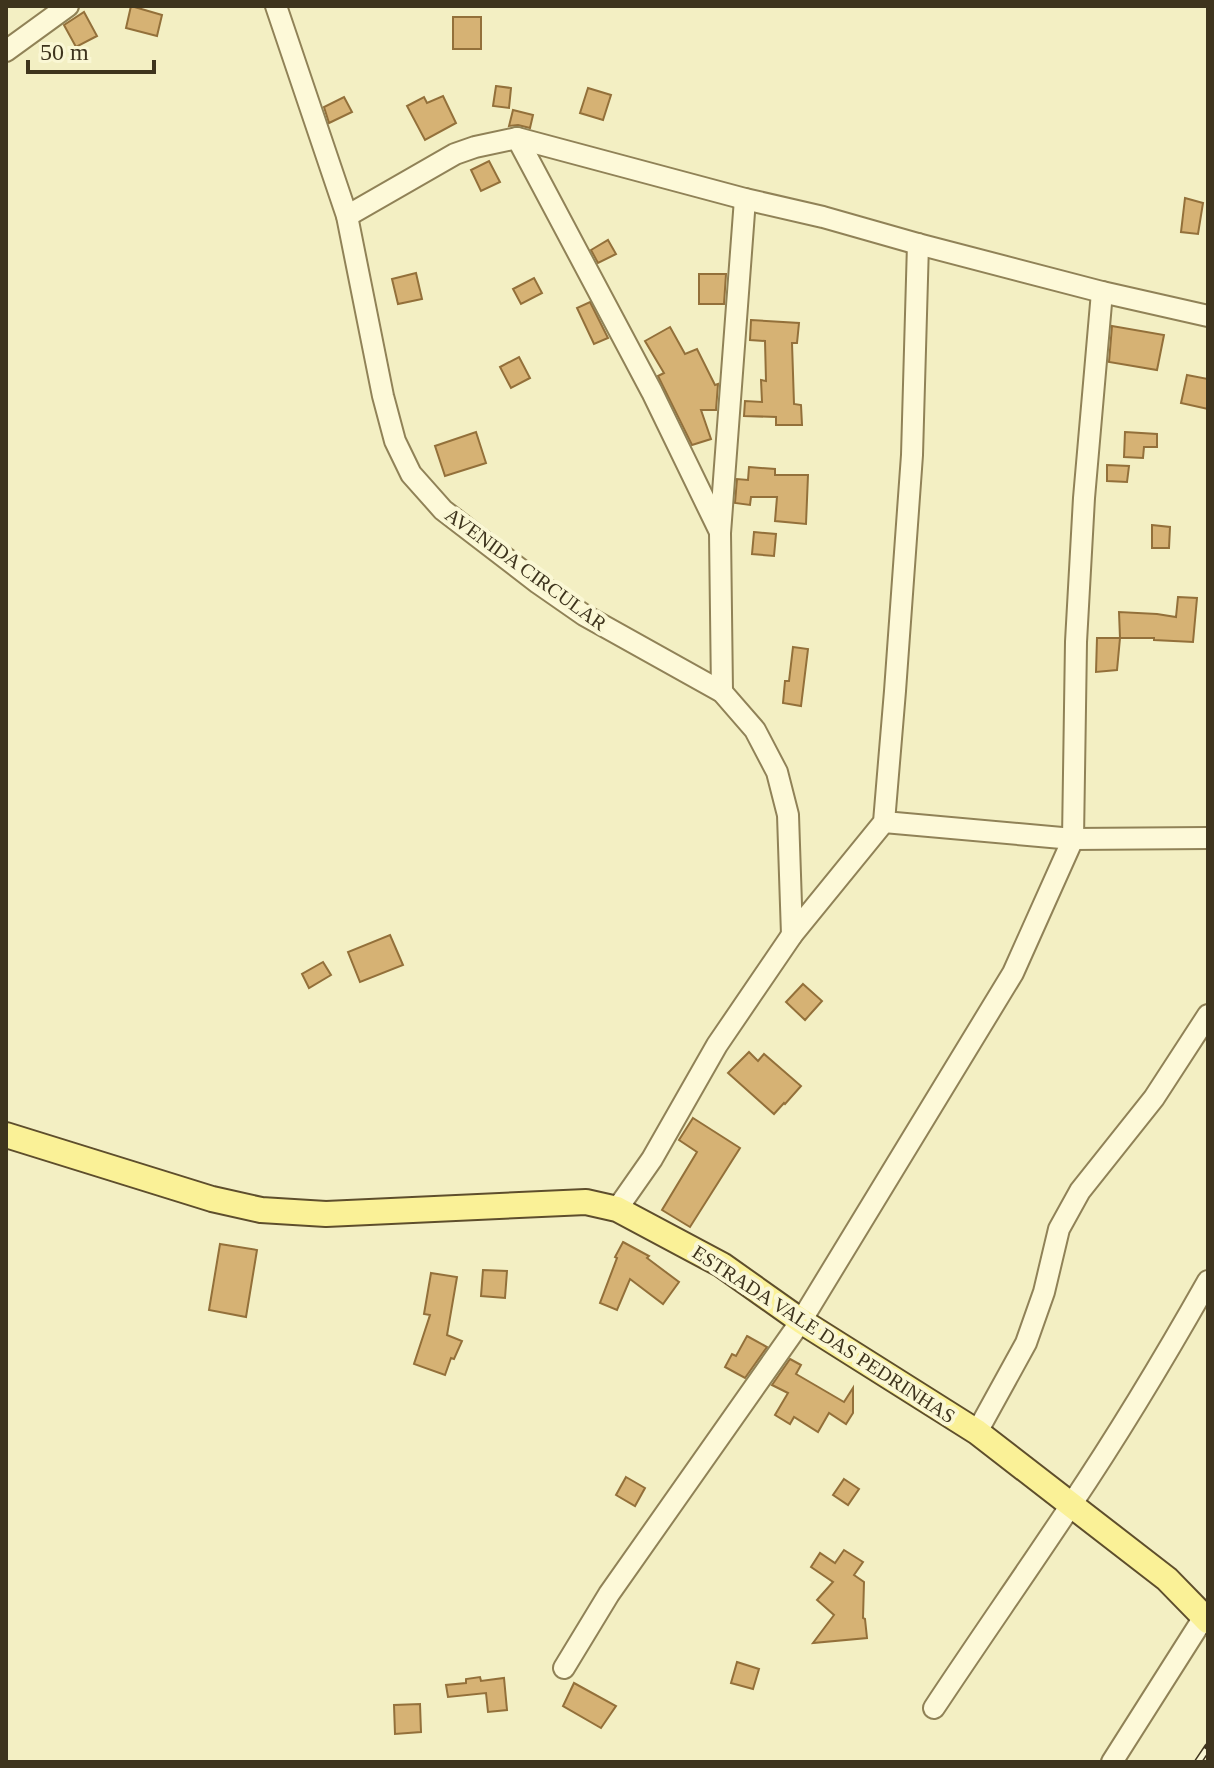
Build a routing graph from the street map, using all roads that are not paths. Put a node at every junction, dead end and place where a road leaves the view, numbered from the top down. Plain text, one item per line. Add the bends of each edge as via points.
1 (68, 6) edge
2 (276, 6) edge
3 (6, 51) edge
4 (517, 138) junction
5 (745, 199) junction
6 (347, 216) junction
7 (918, 244) junction
8 (1102, 292) junction
9 (1208, 316) edge
10 (720, 533) junction
11 (722, 692) junction
12 (884, 822) junction
13 (1208, 838) edge
14 (1073, 839) junction
15 (792, 935) junction
16 (1208, 1015) edge
17 (6, 1135) edge
18 (617, 1209) junction
19 (1208, 1281) edge
20 (801, 1321) junction
21 (977, 1432) junction
22 (1072, 1504) junction
23 (1206, 1619) edge
24 (564, 1668) dead end
25 (934, 1708) dead end
26 (1112, 1762) edge

1 - 3 street
2 - 6 street, AVENIDA CIRCULAR
4 - 5 street
4 - 6 street via 455,154
4 - 10 street
5 - 7 street
5 - 10 street
6 - 11 street, AVENIDA CIRCULAR via 383,396 411,474 443,510 584,615
7 - 8 street
7 - 12 street via 912,455
8 - 9 street
8 - 14 street via 1084,498
10 - 11 street
11 - 15 street, AVENIDA CIRCULAR via 755,730 777,772 788,815
12 - 14 street
12 - 15 street
13 - 14 street
14 - 20 street via 1013,973
15 - 18 street
16 - 21 street via 1154,1098 1080,1191 1059,1229 1026,1343
17 - 18 main road, ESTRADA VALE DAS PEDRINHAS via 261,1210 326,1214 586,1202
18 - 20 main road, ESTRADA VALE DAS PEDRINHAS via 722,1265
19 - 22 street
20 - 21 main road, ESTRADA VALE DAS PEDRINHAS
20 - 24 street via 609,1594
21 - 22 main road, ESTRADA VALE DAS PEDRINHAS
22 - 23 main road, ESTRADA VALE DAS PEDRINHAS via 1167,1579
22 - 25 street
23 - 26 street

